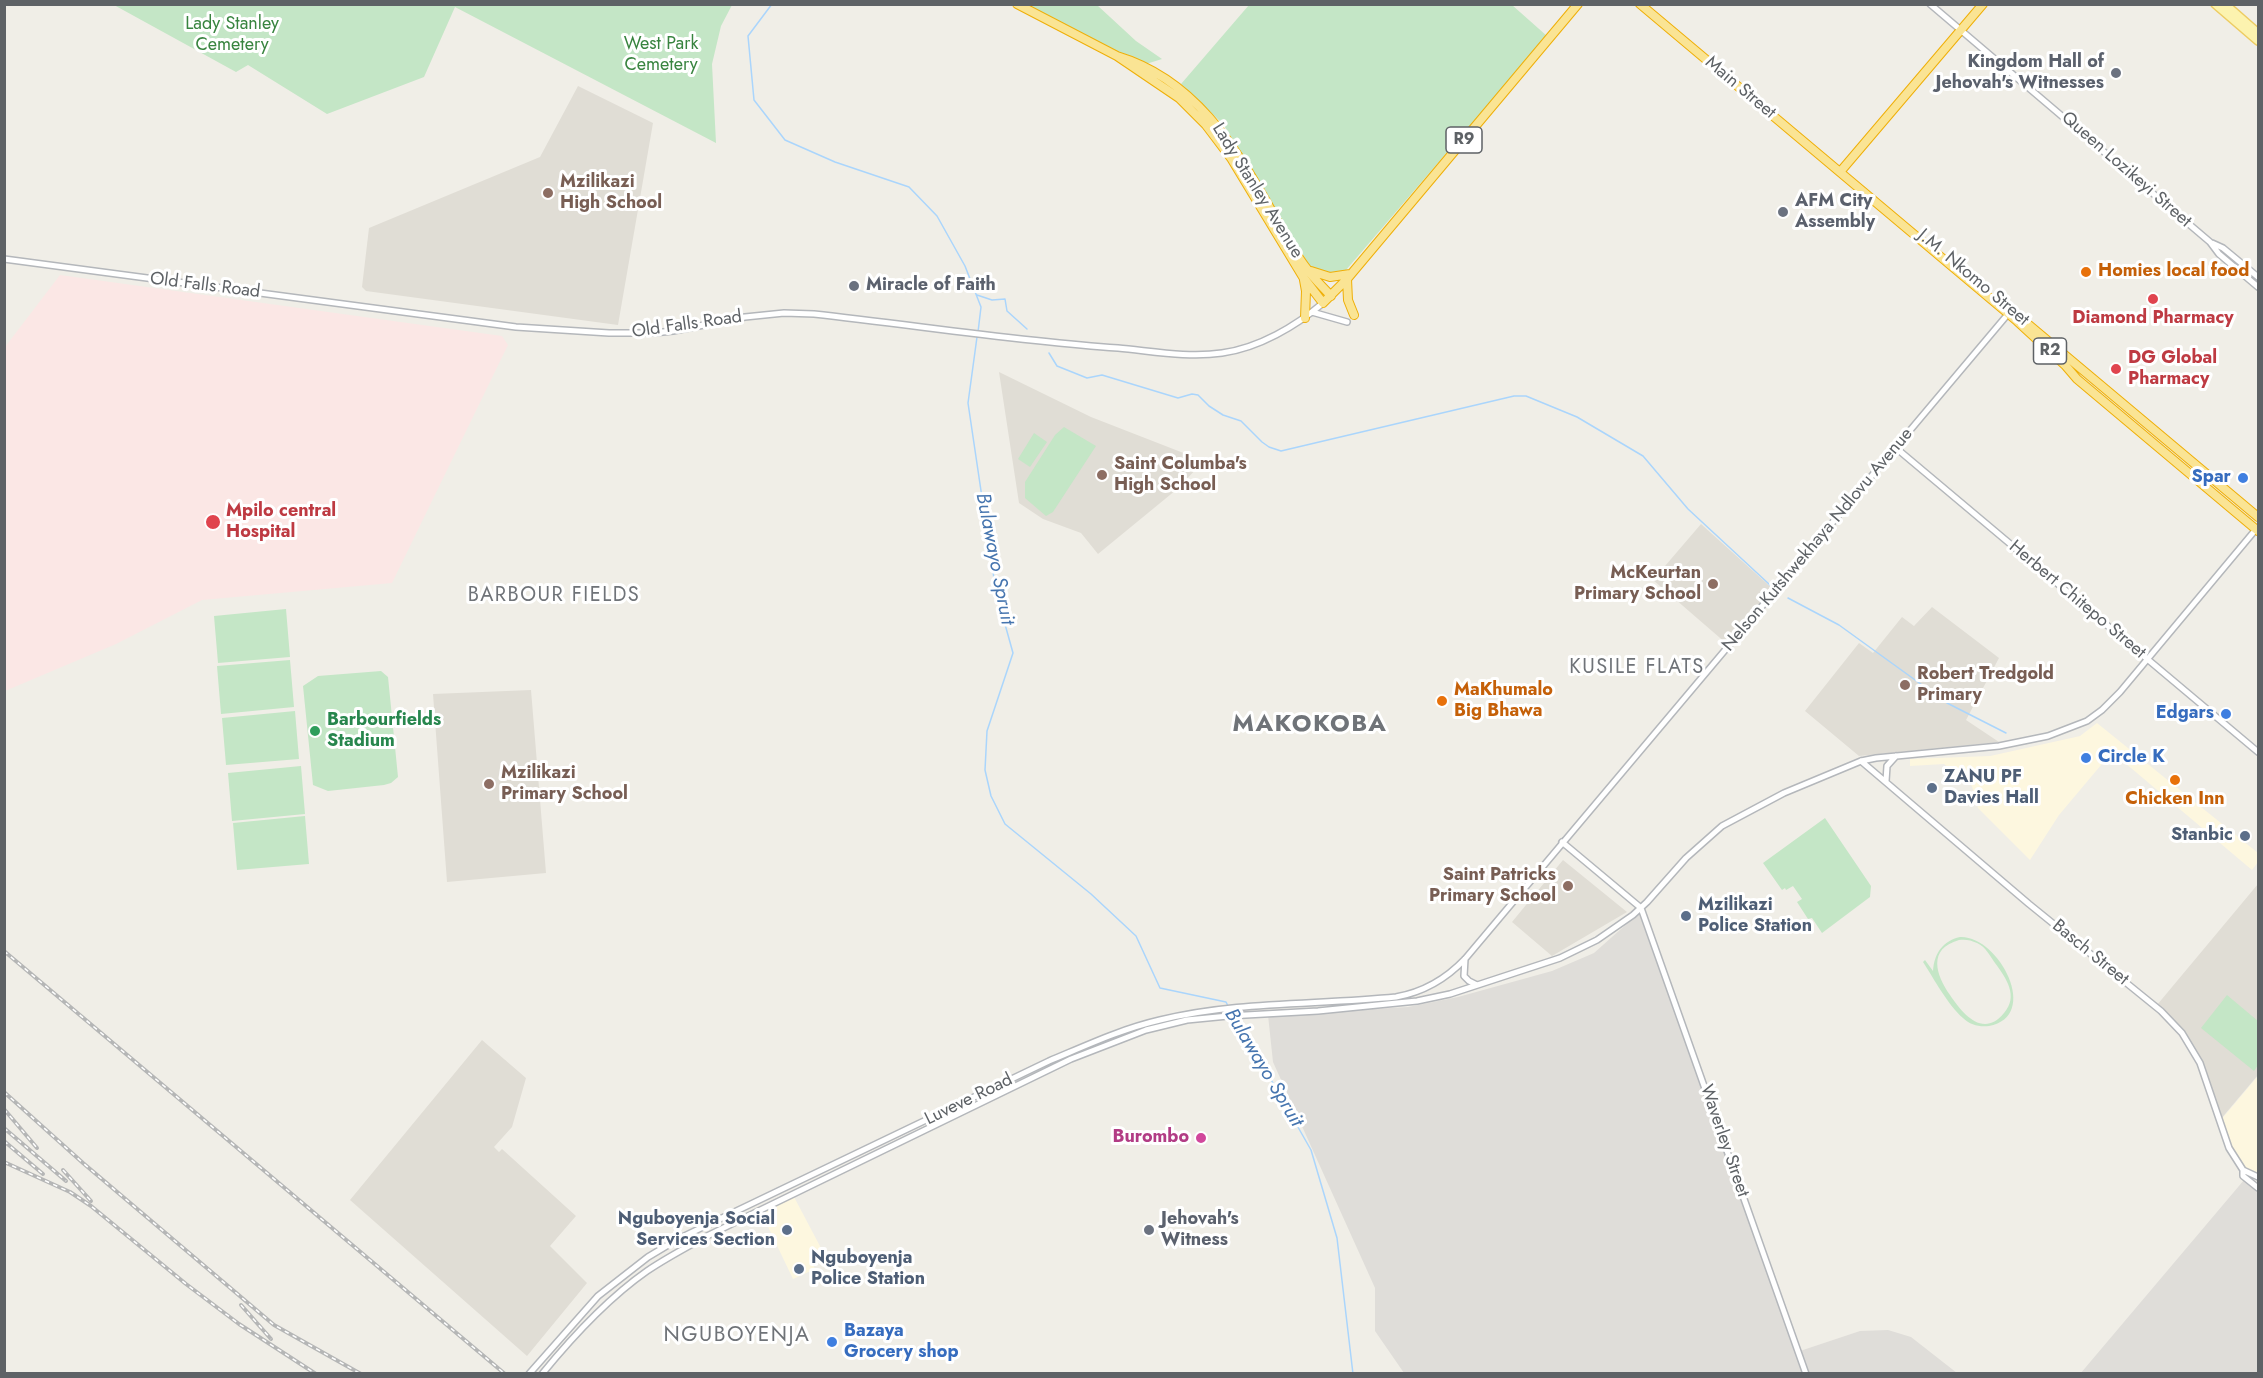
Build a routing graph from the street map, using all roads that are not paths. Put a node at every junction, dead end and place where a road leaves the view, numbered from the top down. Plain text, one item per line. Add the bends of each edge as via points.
1 (1017, 4) edge
2 (1578, 4) edge
3 (1640, 4) edge
4 (1930, 4) edge
5 (1983, 4) edge
6 (2215, 4) edge
7 (2225, 4) edge
8 (1961, 30) junction
9 (2259, 33) edge
10 (2259, 41) edge
11 (1842, 171) junction
12 (2210, 242) junction
13 (4, 259) edge
14 (1305, 273) junction
15 (1348, 277) junction
16 (2259, 277) edge
17 (2259, 287) edge
18 (1331, 296) junction
19 (1323, 303) junction
20 (1312, 312) junction
21 (2008, 314) junction
22 (1354, 315) dead end
23 (1305, 318) junction
24 (1347, 322) dead end
25 (1896, 448) junction
26 (2259, 517) edge
27 (2258, 529) edge
28 (2147, 659) junction
29 (2259, 752) edge
30 (1898, 755) junction
31 (1861, 761) junction
32 (1886, 781) junction
33 (1562, 842) junction
34 (1641, 908) junction
35 (1465, 958) junction
36 (1477, 985) junction
37 (2243, 1170) junction
38 (2259, 1177) edge
39 (2259, 1188) edge
40 (529, 1374) edge
41 (542, 1374) edge
42 (1806, 1374) edge

1 - 14 highway, Lady Stanley Avenue via 1133,61 1184,91 1201,106 1236,154
2 - 15 highway, R9
3 - 11 highway, Main Street
4 - 8 street, Queen Lozikeyi Street
5 - 8 highway
6 - 10 main road
7 - 9 main road
8 - 11 highway
8 - 12 street, Queen Lozikeyi Street
11 - 21 highway, J.M. Nkomo Street / R2
11 - 26 highway, J.M. Nkomo Street / R2
12 - 16 street
12 - 17 street
13 - 23 street, Old Falls Road via 534,328 641,334 745,316 814,314 1073,345 1207,355 1251,346
14 - 15 highway
14 - 18 highway, Lady Stanley Avenue
14 - 19 highway, Lady Stanley Avenue
14 - 23 highway
15 - 18 highway, R9
15 - 22 highway via 1348,300
18 - 19 highway, R9
19 - 20 street, Old Falls Road
20 - 23 street, Old Falls Road
20 - 24 street
21 - 25 street, Nelson Kutshwekhaya Ndlovu Avenue
21 - 27 highway, J.M. Nkomo Street / R2 via 2080,381
25 - 28 street, Herbert Chitepo Street
25 - 33 street, Nelson Kutshwekhaya Ndlovu Avenue
27 - 28 street, Luveve Road
28 - 29 street, Herbert Chitepo Street
28 - 30 street, Luveve Road via 2102,710 2067,730 1999,746
30 - 31 street, Luveve Road
30 - 32 street via 1887,766
31 - 32 street, Basch Street
31 - 34 street, Luveve Road via 1729,821 1697,846
32 - 37 street, Basch Street via 2161,1011 2182,1033 2200,1063 2229,1148
33 - 34 street
33 - 35 street, Nelson Kutshwekhaya Ndlovu Avenue
34 - 36 street, Luveve Road via 1569,955
34 - 42 street, Waverley Street
35 - 36 street via 1464,976
35 - 40 street, Luveve Road via 1435,983 1409,994 1220,1010 1160,1020 1049,1061 648,1257 598,1296
36 - 41 street, Luveve Road via 1410,1002 1167,1024 1071,1059 707,1236 662,1262 625,1287 598,1312
37 - 38 street
37 - 39 street, Basch Street via 2243,1176

